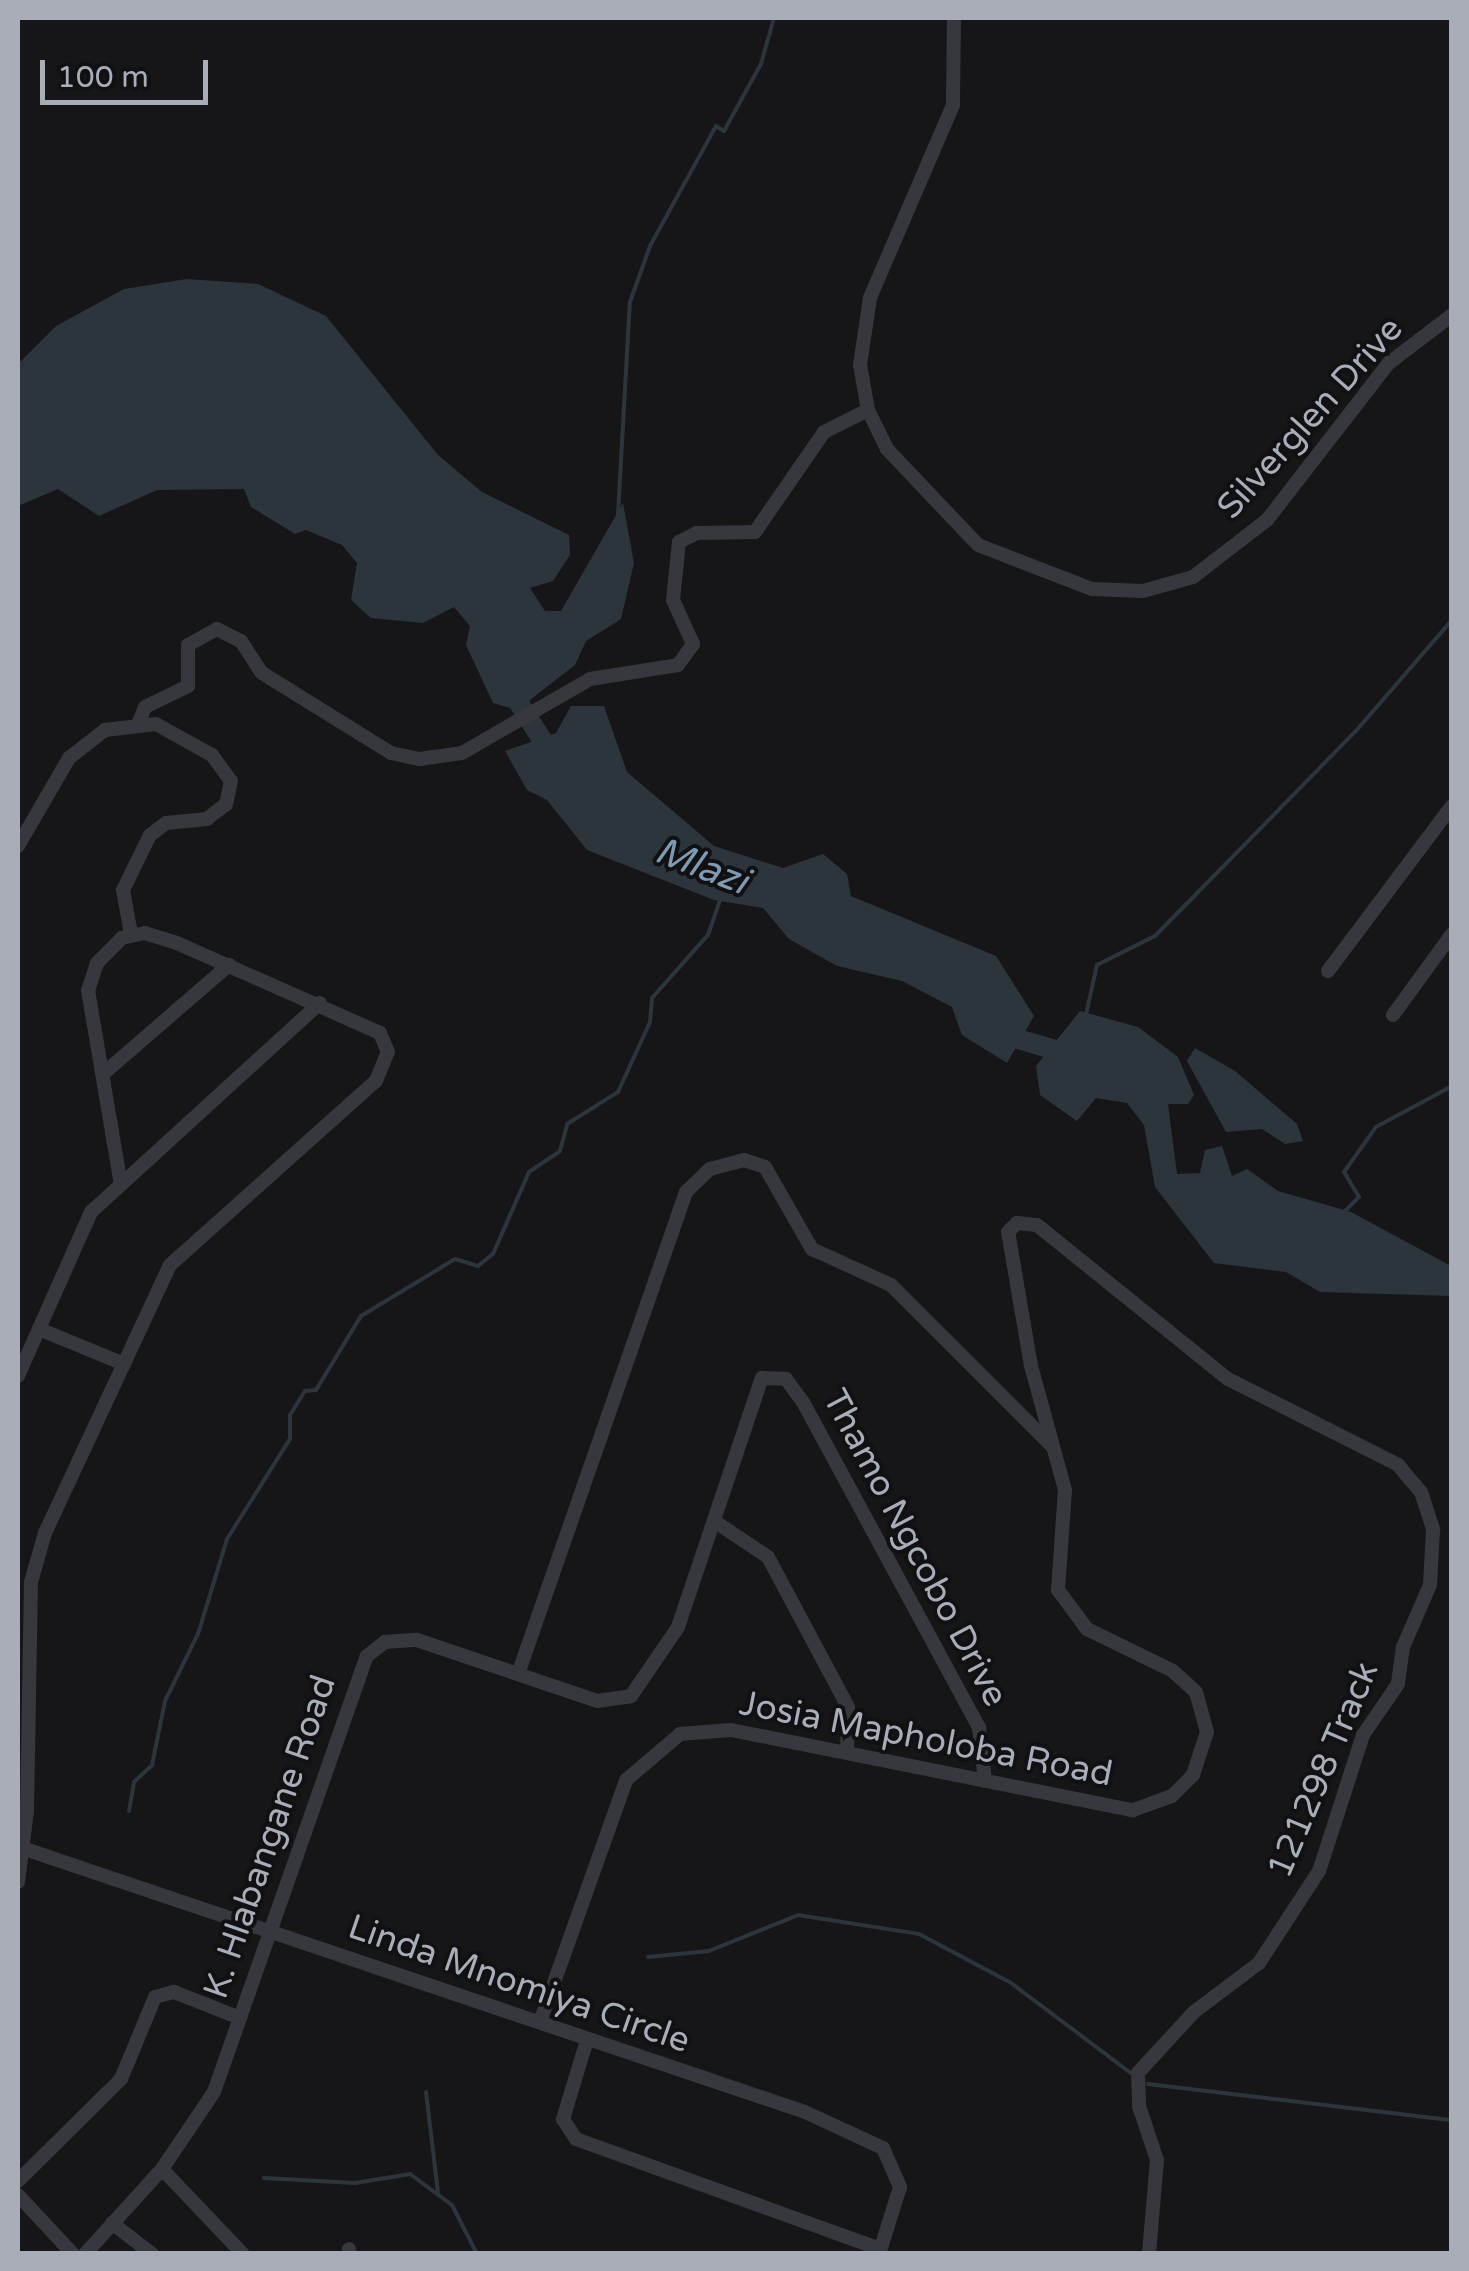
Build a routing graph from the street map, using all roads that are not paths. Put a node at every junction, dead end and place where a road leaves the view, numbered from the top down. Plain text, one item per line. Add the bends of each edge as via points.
1 (954, 18) edge
2 (1452, 315) edge
3 (868, 410) junction
4 (140, 722) junction
5 (1452, 806) edge
6 (18, 846) edge
7 (131, 934) junction
8 (1452, 934) edge
9 (229, 965) junction
10 (1328, 971) dead end
11 (320, 1002) junction
12 (1393, 1015) dead end
13 (103, 1074) junction
14 (120, 1180) junction
15 (39, 1329) junction
16 (124, 1364) junction
17 (18, 1376) edge
18 (758, 1382) joint
19 (1052, 1447) junction
20 (714, 1521) junction
21 (518, 1674) junction
22 (24, 1700) edge
23 (847, 1753) junction
24 (985, 1781) junction
25 (25, 1849) junction
26 (18, 1882) edge
27 (269, 1930) junction
28 (240, 2018) junction
29 (540, 2022) junction
30 (587, 2040) junction
31 (162, 2168) junction
32 (18, 2182) edge
33 (18, 2195) edge
34 (112, 2224) junction
35 (879, 2251) edge
36 (153, 2253) edge
37 (73, 2254) edge
38 (85, 2254) edge
39 (244, 2254) edge
40 (1149, 2254) edge

1 - 3 street, Silverglen Drive via 955,92 944,135 864,320
2 - 3 street, Silverglen Drive via 1389,363 1254,530 1193,577 1143,592 1057,580 978,545 920,492
3 - 4 street via 824,432 755,532 697,533 679,542 672,586 693,644 687,659 610,673 446,758 391,753 262,673 241,641 217,629 188,645 188,686 146,707
4 - 6 street via 112,727 79,747
4 - 7 street via 194,742 223,764 232,786 212,817 166,823 150,834 123,890
5 - 10 street
7 - 9 street
7 - 13 street via 102,954 89,981
8 - 12 street
9 - 11 street
9 - 13 street
11 - 14 street
11 - 16 street via 380,1033 384,1070 176,1257
13 - 14 street
14 - 15 street via 91,1212
15 - 16 street
15 - 17 street
16 - 22 street via 33,1563
18 - 20 street, K. Hlabangane Road
18 - 24 street, Thamo Ngcobo Drive via 781,1376 803,1402 975,1718
19 - 21 street via 891,1284 812,1249 766,1167 744,1160 710,1168 686,1192
19 - 24 street, Josia Mapholoba Road via 1065,1497 1056,1568 1064,1606 1094,1634 1186,1680 1202,1704 1206,1748 1183,1788 1144,1809
19 - 40 street, 121298 Track via 1010,1242 1010,1228 1022,1222 1046,1230 1228,1378 1398,1465 1421,1492 1433,1530 1430,1586 1403,1647 1398,1684 1363,1735 1318,1870 1259,1964 1194,2012 1138,2073 1139,2106 1157,2160
20 - 21 street, K. Hlabangane Road via 678,1627 631,1696 597,1702
20 - 23 street via 768,1557 848,1707
21 - 27 street, K. Hlabangane Road via 417,1640 386,1642 367,1656
22 - 25 street
23 - 24 street, Josia Mapholoba Road
23 - 29 street, Josia Mapholoba Road via 709,1728 680,1734 644,1756 612,1816
25 - 26 street
25 - 27 street, Linda Mnomiya Circle
27 - 28 street, K. Hlabangane Road
27 - 29 street, Linda Mnomiya Circle
28 - 31 street, K. Hlabangane Road via 214,2092
28 - 32 street via 174,1992 155,1997 121,2079
29 - 30 street, Linda Mnomiya Circle
30 - 35 street, Linda Mnomiya Circle via 805,2112 883,2148 900,2188
30 - 35 street via 563,2118 576,2139
31 - 34 street, K. Hlabangane Road
31 - 39 street
33 - 37 street
34 - 36 street
34 - 38 street, K. Hlabangane Road

